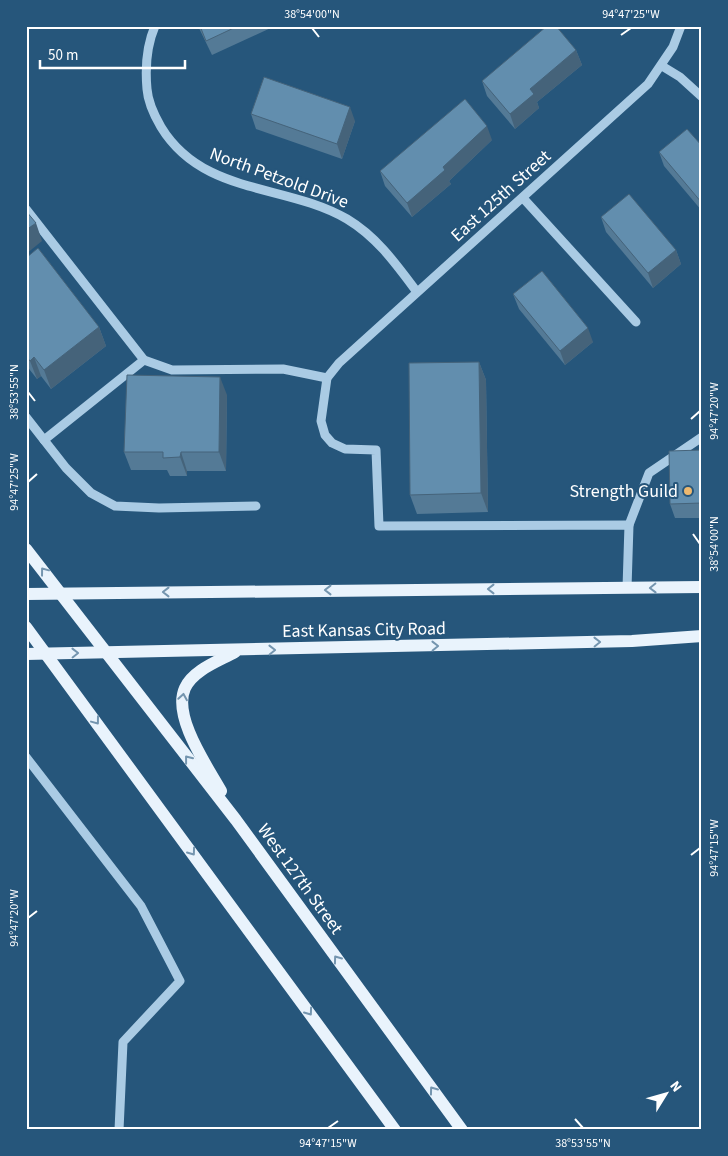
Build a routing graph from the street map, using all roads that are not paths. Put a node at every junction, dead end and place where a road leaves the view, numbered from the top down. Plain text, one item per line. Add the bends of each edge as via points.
1 (155, 26) edge
2 (681, 26) edge
3 (662, 66) junction
4 (702, 97) edge
5 (523, 198) junction
6 (26, 209) edge
7 (417, 292) junction
8 (636, 322) dead end
9 (144, 360) junction
10 (327, 378) junction
11 (26, 417) edge
12 (702, 437) edge
13 (44, 440) junction
14 (256, 506) dead end
15 (629, 525) junction
16 (26, 549) edge
17 (702, 587) edge
18 (627, 588) junction
19 (26, 594) edge
20 (61, 594) junction
21 (26, 627) edge
22 (702, 636) edge
23 (236, 651) junction
24 (106, 653) junction
25 (26, 654) edge
26 (46, 654) junction
27 (26, 757) edge
28 (236, 820) junction
29 (119, 1130) edge
30 (395, 1130) edge
31 (462, 1130) edge

1 - 7 street, North Petzold Drive via 145,62 148,97 153,114 171,144 199,167 229,180 321,208 346,219 374,239
2 - 3 street, East 125th Street
3 - 4 street
3 - 5 street, East 125th Street via 648,84
5 - 7 street, East 125th Street
5 - 8 street
6 - 9 street
7 - 10 street, East 125th Street via 353,349
9 - 10 street via 172,370 284,370
9 - 13 street
10 - 15 street via 320,421 325,436 344,449 376,450 379,526
11 - 13 street
12 - 15 street via 649,473
13 - 14 street via 91,493 115,506
15 - 18 street
20 -> 16 main road, West 127th Street
17 -> 18 main road
18 -> 20 main road
19 - 20 main road
20 - 24 main road, West 127th Street
21 - 26 main road
23 -> 22 main road, East Kansas City Road via 632,641
23 - 24 main road, East Kansas City Road
28 -> 23 main road via 187,727 182,710 182,698 188,683 200,671
26 -> 24 main road, East Kansas City Road
28 -> 24 main road, West 127th Street
25 - 26 main road, East Kansas City Road
26 -> 30 main road
27 - 29 street via 142,906 180,981 123,1042
31 -> 28 main road, West 127th Street

